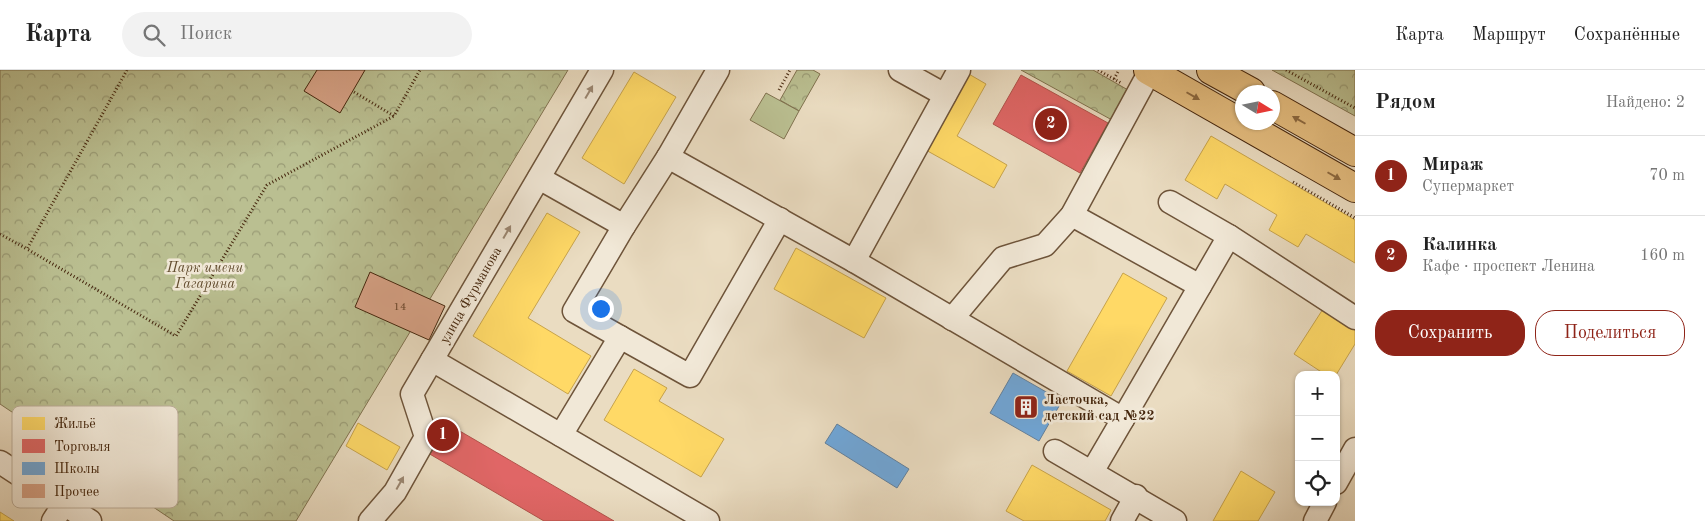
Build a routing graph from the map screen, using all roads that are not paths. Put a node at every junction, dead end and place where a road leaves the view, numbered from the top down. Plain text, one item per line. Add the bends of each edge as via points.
1 (602, 70) edge
2 (718, 70) edge
3 (900, 70) edge
4 (959, 70) edge
5 (1211, 70) edge
6 (1149, 71) edge
7 (1238, 85) edge
8 (945, 95) junction
9 (1280, 110) edge
10 (1355, 152) edge
11 (668, 157) junction
12 (539, 178) junction
13 (1355, 188) edge
14 (1170, 202) dead end
15 (1072, 215) junction
16 (780, 219) junction
17 (624, 226) junction
18 (1228, 236) junction
19 (854, 260) junction
20 (1200, 286) junction
21 (952, 318) junction
22 (1355, 318) edge
23 (620, 337) junction
24 (432, 360) junction
25 (1123, 419) junction
26 (561, 435) junction
27 (1355, 449) edge
28 (1055, 451) dead end
29 (0, 462) edge
30 (12, 472) edge
31 (1092, 472) junction
32 (1340, 476) edge
33 (1136, 496) junction
34 (1323, 506) edge
35 (58, 512) edge
36 (90, 521) edge
37 (370, 521) edge
38 (708, 521) edge
39 (1122, 521) edge
40 (1175, 521) edge
41 (1315, 521) edge

12 -> 1 street, улица Фурманова
2 - 11 street
3 - 8 street
4 - 8 street
5 - 7 main road
6 -> 13 main road
6 - 15 street
8 - 19 street
10 -> 9 main road
11 - 16 street
11 - 17 street
12 - 17 street
24 -> 12 street, улица Фурманова
14 - 18 street
15 - 20 street
15 - 21 street via 1045,245 1003,258
16 - 19 street
16 - 23 street via 690,376
17 - 23 street via 574,311
18 - 20 street
18 - 22 street
19 - 21 street
20 - 25 street
21 - 25 street
23 - 26 street
24 - 26 street
37 -> 24 street, улица Фурманова via 395,492 426,438 412,394
25 - 31 street
26 - 38 street
27 - 32 street
28 - 31 street
29 - 30 street
31 - 33 street
33 - 39 street
33 - 40 street
34 - 41 street
35 - 36 street

